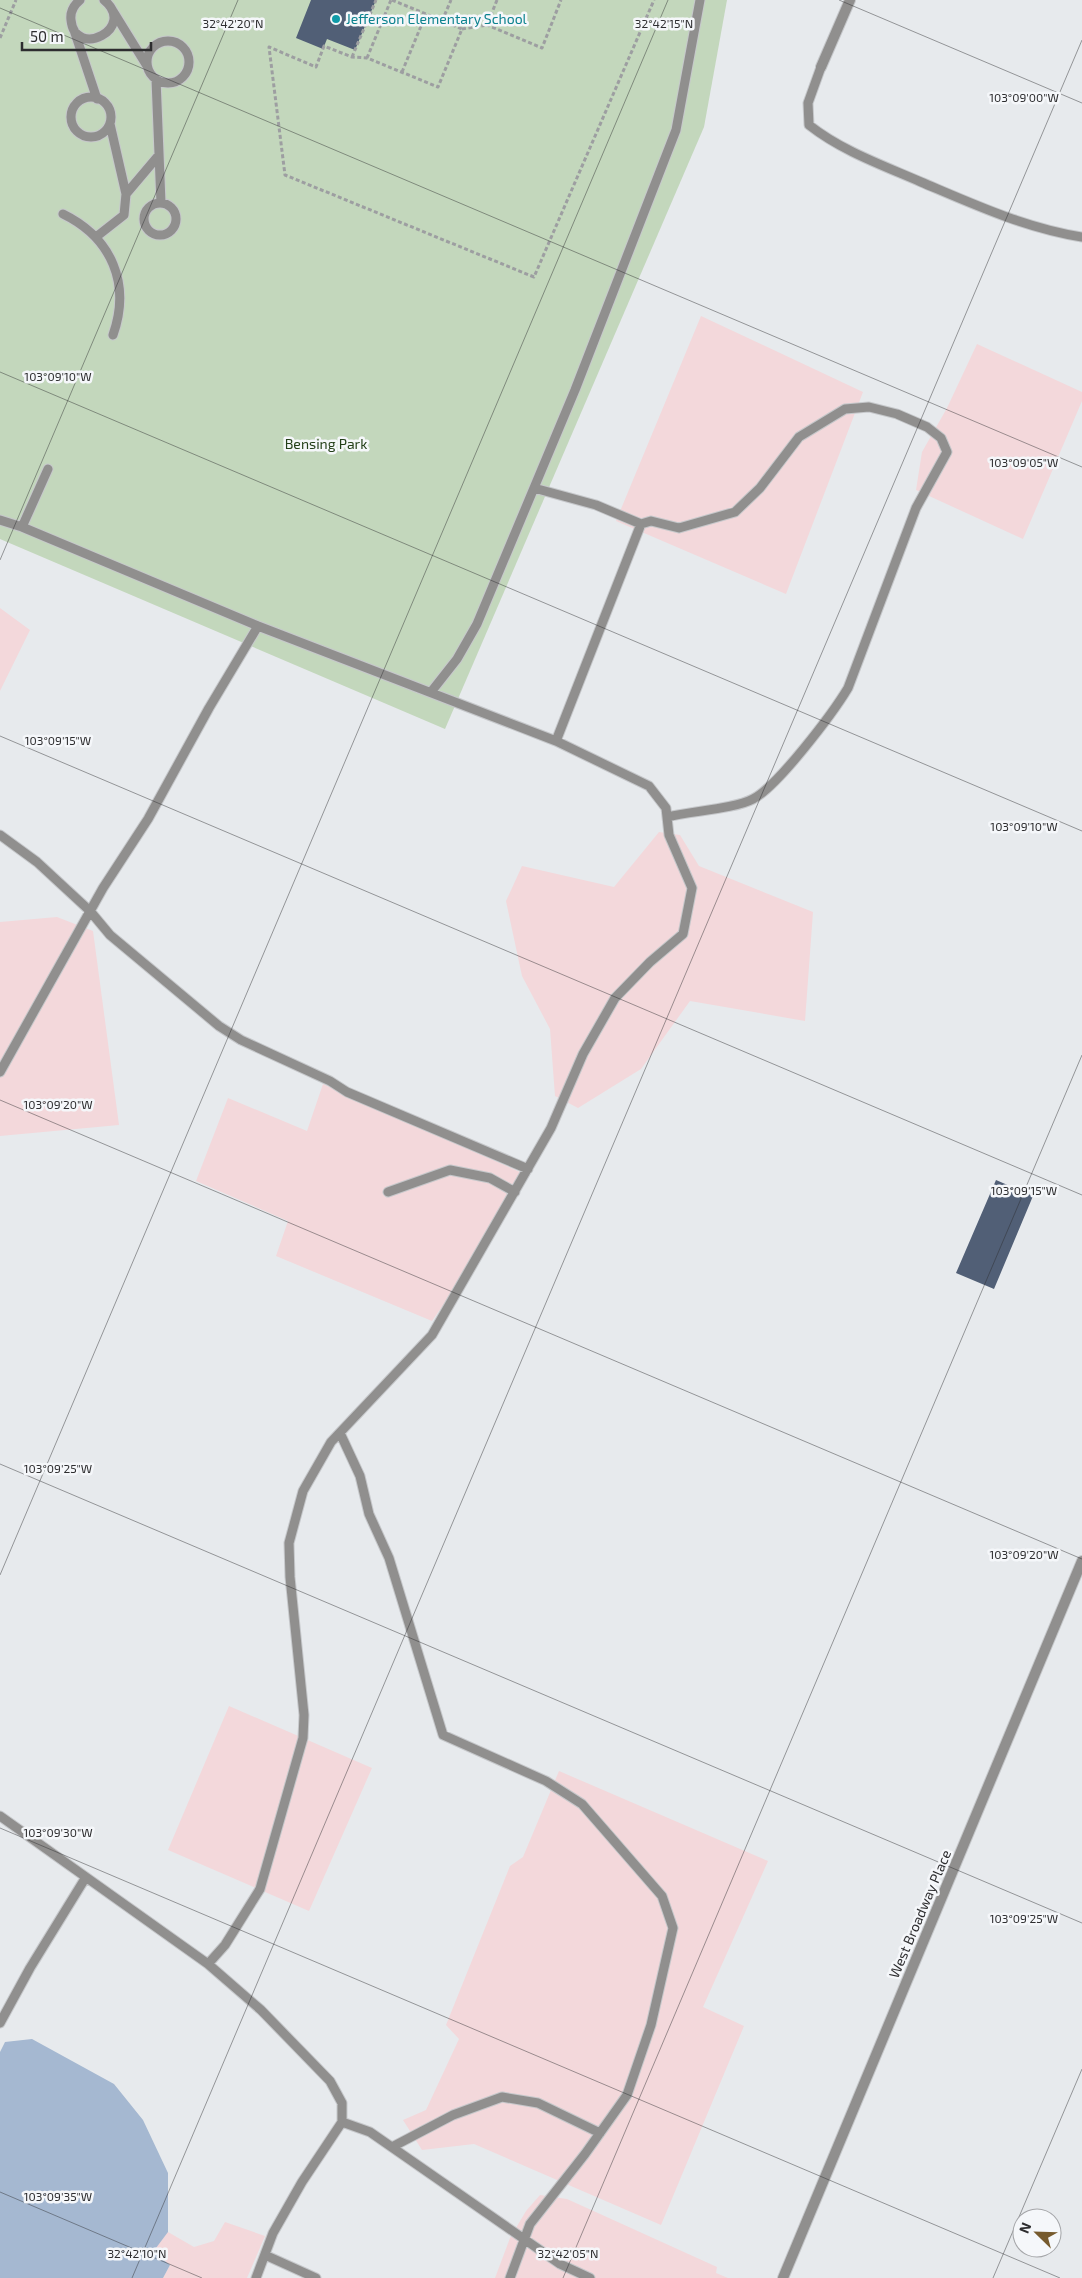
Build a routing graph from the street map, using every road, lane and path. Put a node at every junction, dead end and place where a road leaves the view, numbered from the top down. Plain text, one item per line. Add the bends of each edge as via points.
1 (16, 0) edge
2 (80, 0) edge
3 (104, 0) edge
4 (376, 0) edge
5 (391, 0) edge
6 (446, 0) edge
7 (497, 0) edge
8 (562, 0) edge
9 (654, 0) edge
10 (700, 0) edge
11 (850, 0) edge
12 (451, 1) edge
13 (112, 10) junction
14 (426, 14) junction
15 (442, 21) junction
16 (487, 25) junction
17 (74, 29) junction
18 (462, 29) junction
19 (0, 38) edge
20 (352, 57) junction
21 (367, 58) junction
22 (820, 67) joint
23 (148, 69) junction
24 (402, 72) junction
25 (156, 79) junction
26 (97, 99) junction
27 (110, 124) junction
28 (158, 155) junction
29 (126, 194) junction
30 (160, 203) dead end
31 (63, 214) dead end
32 (96, 237) junction
33 (1082, 237) edge
34 (113, 335) dead end
35 (48, 469) dead end
36 (534, 488) junction
37 (0, 520) edge
38 (640, 524) junction
39 (22, 527) junction
40 (258, 626) junction
41 (431, 692) junction
42 (556, 740) junction
43 (667, 817) junction
44 (0, 835) edge
45 (90, 911) junction
46 (0, 1072) edge
47 (528, 1169) junction
48 (388, 1192) dead end
49 (515, 1192) junction
50 (340, 1433) junction
51 (1082, 1562) edge
52 (0, 1816) edge
53 (86, 1877) junction
54 (208, 1964) junction
55 (0, 2023) edge
56 (342, 2122) junction
57 (600, 2133) junction
58 (392, 2147) junction
59 (524, 2240) junction
60 (265, 2255) junction
61 (256, 2278) edge
62 (316, 2278) edge
63 (510, 2278) edge
64 (590, 2278) edge
65 (783, 2278) edge

1 - 19 path
2 - 17 lane via 70,16
3 - 13 lane
4 - 20 path
5 - 14 path
5 - 21 path
6 - 12 path
7 - 16 path
8 - 16 path via 542,48
9 - 20 path via 534,277 285,175 269,47 316,67 324,46
10 - 36 lane via 676,130
11 - 22 street
12 - 15 path
13 - 17 lane via 113,24 99,38 85,38
13 - 23 lane
14 - 15 path
14 - 24 path
15 - 18 path
16 - 18 path
17 - 26 lane
18 - 24 path via 438,88
20 - 21 path
21 - 24 path
22 - 33 lane via 808,103 809,125 822,136 857,155 995,213 1057,233
23 - 25 lane
23 - 25 lane via 148,55 157,45 170,42 182,48 188,60 186,73 175,82
25 - 28 lane
26 - 27 lane via 110,112
26 - 27 lane via 79,102 72,113 73,126 82,135 95,137
27 - 29 lane
28 - 29 lane
28 - 30 lane
29 - 32 lane via 124,215
31 - 32 lane via 79,222
32 - 34 lane via 108,255 120,287 121,304
35 - 39 lane
36 - 38 lane via 596,505
36 - 41 lane via 477,624 457,659
37 - 39 lane
38 - 42 lane
38 - 43 lane via 651,521 679,528 735,512 760,488 800,437 845,409 869,407 897,414 927,427 941,438 947,452 916,508 848,688 835,709 778,777 754,799
39 - 40 lane
40 - 41 lane
40 - 45 lane via 148,819
41 - 42 lane
42 - 43 lane via 649,786 666,808
43 - 47 lane via 669,835 692,888 683,934 615,998 583,1054 551,1128
44 - 45 lane via 37,862
45 - 46 lane
45 - 47 lane via 110,935 212,1021 241,1040 304,1067 347,1092
47 - 49 lane
48 - 49 lane via 450,1170 490,1178
49 - 50 lane via 432,1335
50 - 54 lane via 331,1442 303,1491 289,1543 304,1738 260,1889 225,1945
50 - 57 lane via 360,1476 369,1514 389,1558 443,1735 546,1781 582,1804 662,1896 673,1928 651,2026 627,2094
51 - 65 street, West Broadway Place
52 - 53 lane
53 - 54 lane
53 - 55 lane
54 - 56 lane via 261,2010 330,2081 342,2103
56 - 58 lane via 370,2132
56 - 60 lane via 302,2182 273,2233
57 - 58 lane via 538,2103 502,2097 453,2115
57 - 59 lane via 530,2224
58 - 59 lane
59 - 63 lane
59 - 64 lane via 560,2264
60 - 61 lane
60 - 62 lane

